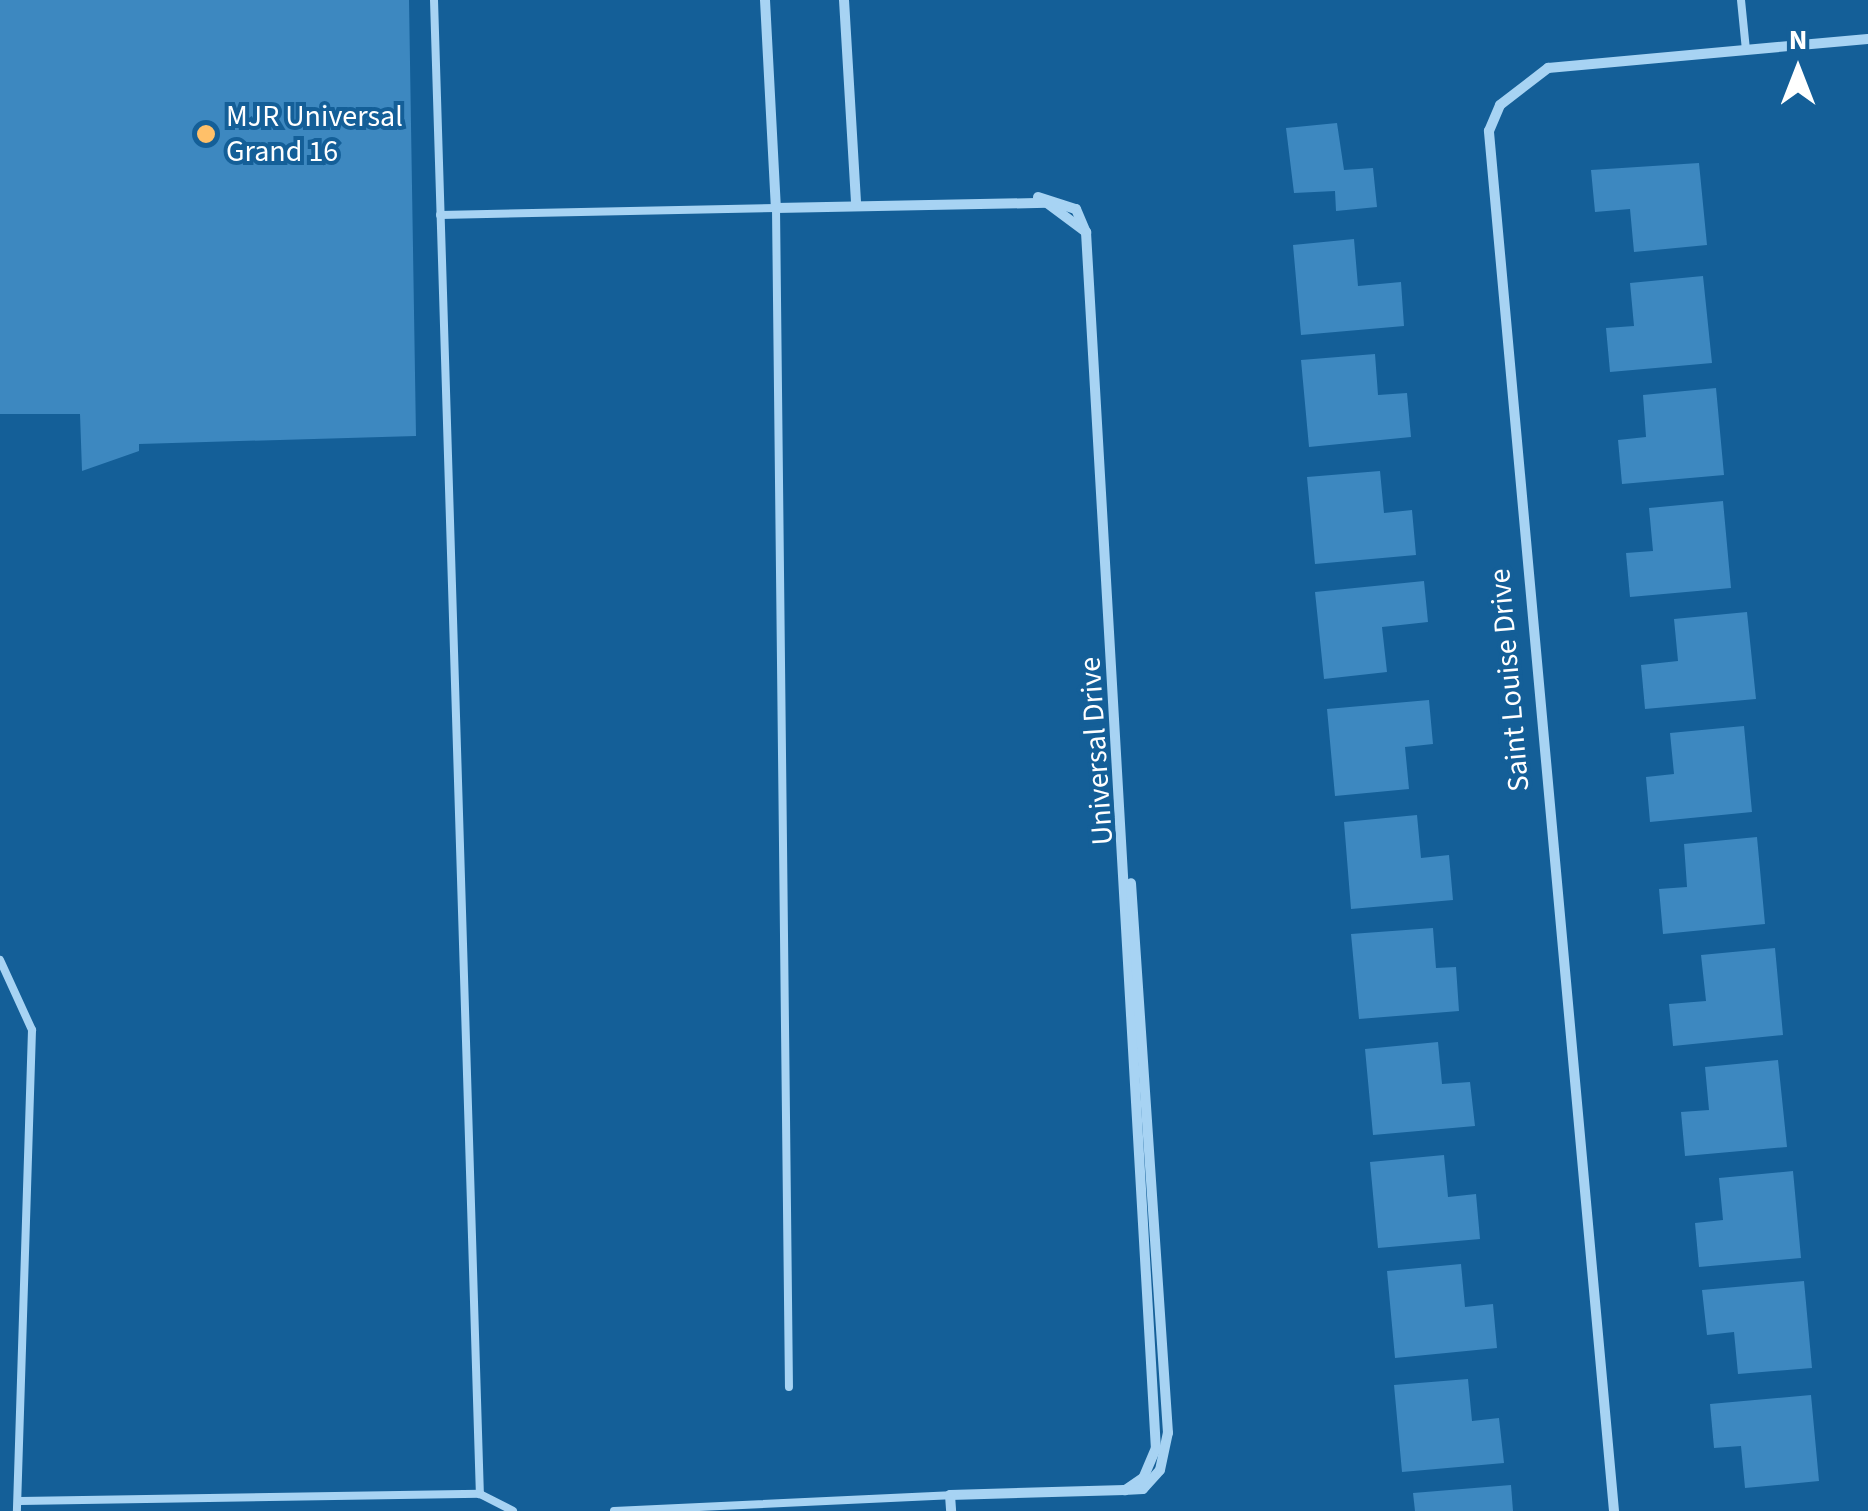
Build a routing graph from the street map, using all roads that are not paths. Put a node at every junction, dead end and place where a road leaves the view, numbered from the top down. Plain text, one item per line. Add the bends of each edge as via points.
1 (434, 0) edge
2 (765, 0) edge
3 (844, 0) edge
4 (1740, 0) edge
5 (1868, 39) edge
6 (1746, 50) junction
7 (856, 204) junction
8 (776, 208) junction
9 (440, 215) junction
10 (0, 960) edge
11 (789, 1388) dead end
12 (480, 1494) junction
13 (950, 1495) junction
14 (18, 1506) edge
15 (513, 1511) edge
16 (614, 1511) edge
17 (951, 1511) edge
18 (1614, 1511) edge

1 - 9 lane
2 - 8 street
3 - 7 street
4 - 6 lane
5 - 6 street, Saint Louise Drive
6 - 18 street, Saint Louise Drive via 1548,68 1500,105 1486,163
7 - 8 street, Universal Drive
7 - 13 street, Universal Drive via 1047,203 1086,232 1156,1448 1143,1478 1125,1490
8 - 9 lane
8 - 11 lane
9 - 12 lane
10 - 14 lane via 32,1030 18,1304
12 - 14 lane
12 - 15 lane
13 - 16 lane
13 - 17 street

